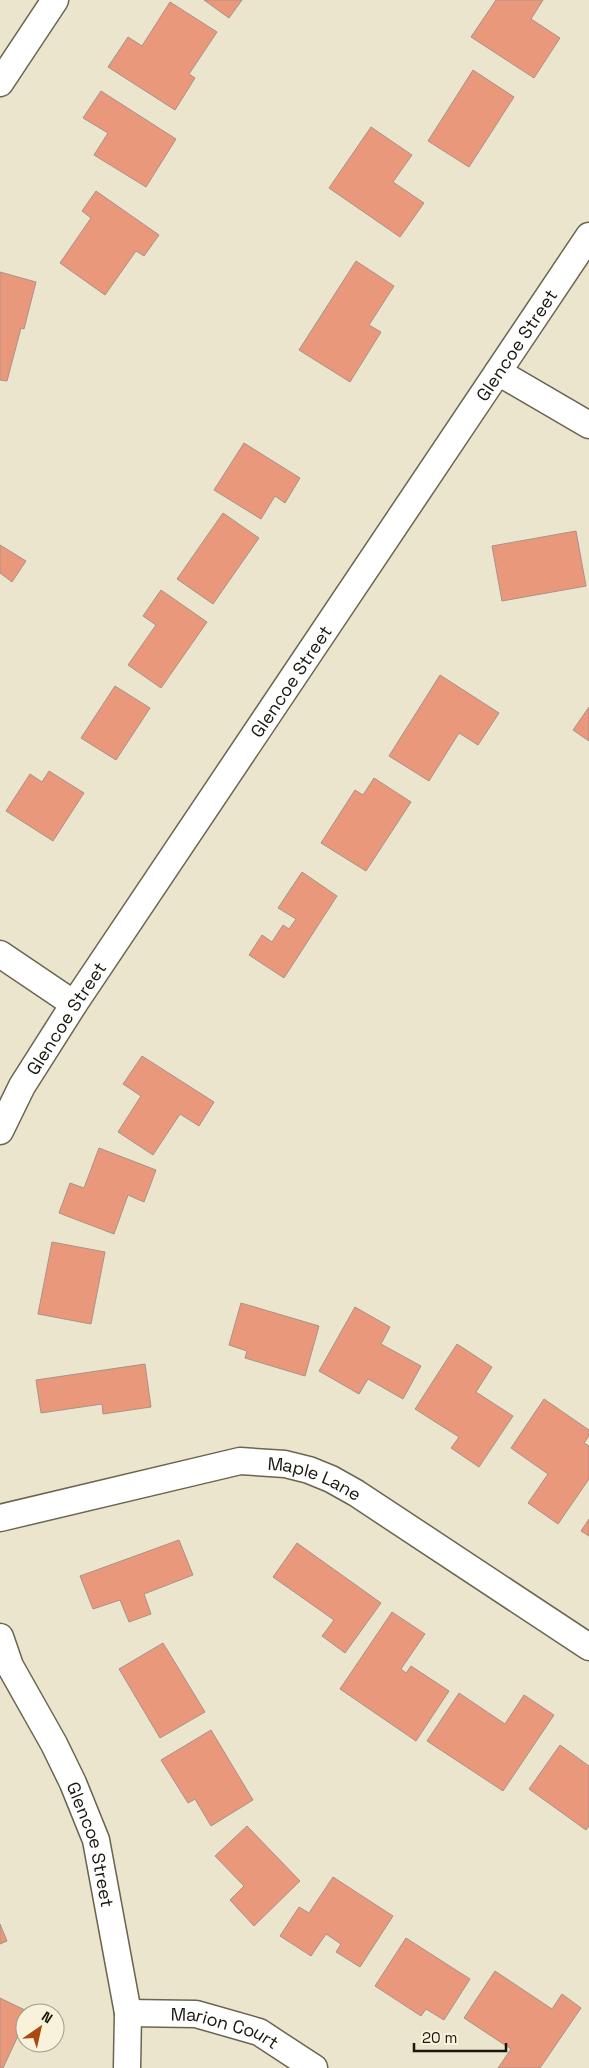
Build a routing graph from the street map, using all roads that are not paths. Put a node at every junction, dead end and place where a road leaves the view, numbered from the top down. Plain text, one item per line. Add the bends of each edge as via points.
1 (55, 0) edge
2 (0, 83) edge
3 (589, 236) edge
4 (498, 372) junction
5 (589, 425) edge
6 (0, 954) edge
7 (74, 1004) junction
8 (0, 1131) edge
9 (0, 1518) edge
10 (0, 1637) edge
11 (589, 1647) edge
12 (128, 2013) junction
13 (128, 2068) edge
14 (314, 2068) edge

1 - 2 street
3 - 4 street, Glencoe Street
4 - 5 street
4 - 7 street, Glencoe Street
6 - 7 street
7 - 8 street, Glencoe Street via 22,1086
9 - 11 street, Maple Lane via 240,1461 285,1464 309,1470 356,1493
10 - 12 street, Glencoe Street via 10,1666 73,1783 96,1840
12 - 13 street, Glencoe Street
12 - 14 street, Marion Court via 196,2014 259,2032

